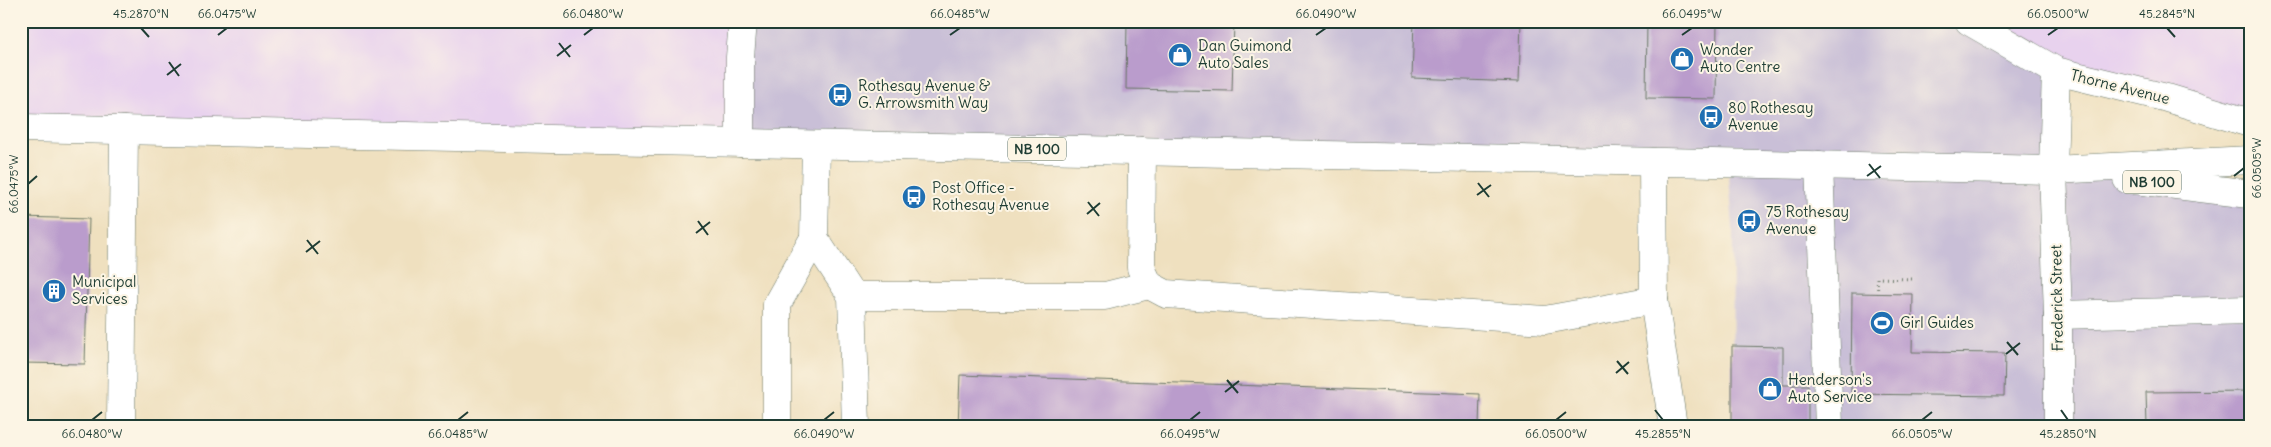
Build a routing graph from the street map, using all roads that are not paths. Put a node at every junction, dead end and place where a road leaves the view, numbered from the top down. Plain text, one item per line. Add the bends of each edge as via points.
1 (743, 21) edge
2 (1969, 21) edge
3 (2056, 71) junction
4 (2250, 123) edge
5 (21, 128) edge
6 (124, 130) junction
7 (740, 143) junction
8 (816, 144) junction
9 (1142, 151) junction
10 (2250, 160) edge
11 (1653, 162) junction
12 (1819, 165) junction
13 (2053, 170) junction
14 (2250, 194) edge
15 (814, 238) junction
16 (1149, 285) junction
17 (852, 296) junction
18 (1654, 300) junction
19 (2250, 310) edge
20 (2058, 315) junction
21 (121, 426) edge
22 (777, 426) edge
23 (856, 426) edge
24 (1673, 426) edge
25 (1829, 426) edge
26 (2058, 426) edge

1 - 7 main road
2 - 3 main road
3 - 4 main road, Thorne Avenue via 2167,98
3 - 13 main road, Thorne Avenue
5 - 6 main road, NB 100
6 - 7 main road, NB 100
6 - 21 main road
7 - 8 main road, NB 100
8 - 9 main road, NB 100
8 - 15 main road
9 - 11 main road, NB 100
9 - 16 main road via 1141,268
10 - 13 main road, NB 100
11 - 12 main road, NB 100
11 - 18 main road
12 - 13 main road, NB 100
12 - 25 main road
13 - 14 main road, NB 100
13 - 20 main road, Frederick Street
15 - 17 main road
15 - 22 main road via 777,304
16 - 17 main road via 1105,296
16 - 18 main road via 1166,294 1545,320
17 - 23 main road
18 - 24 main road
19 - 20 main road
20 - 26 main road, Frederick Street

